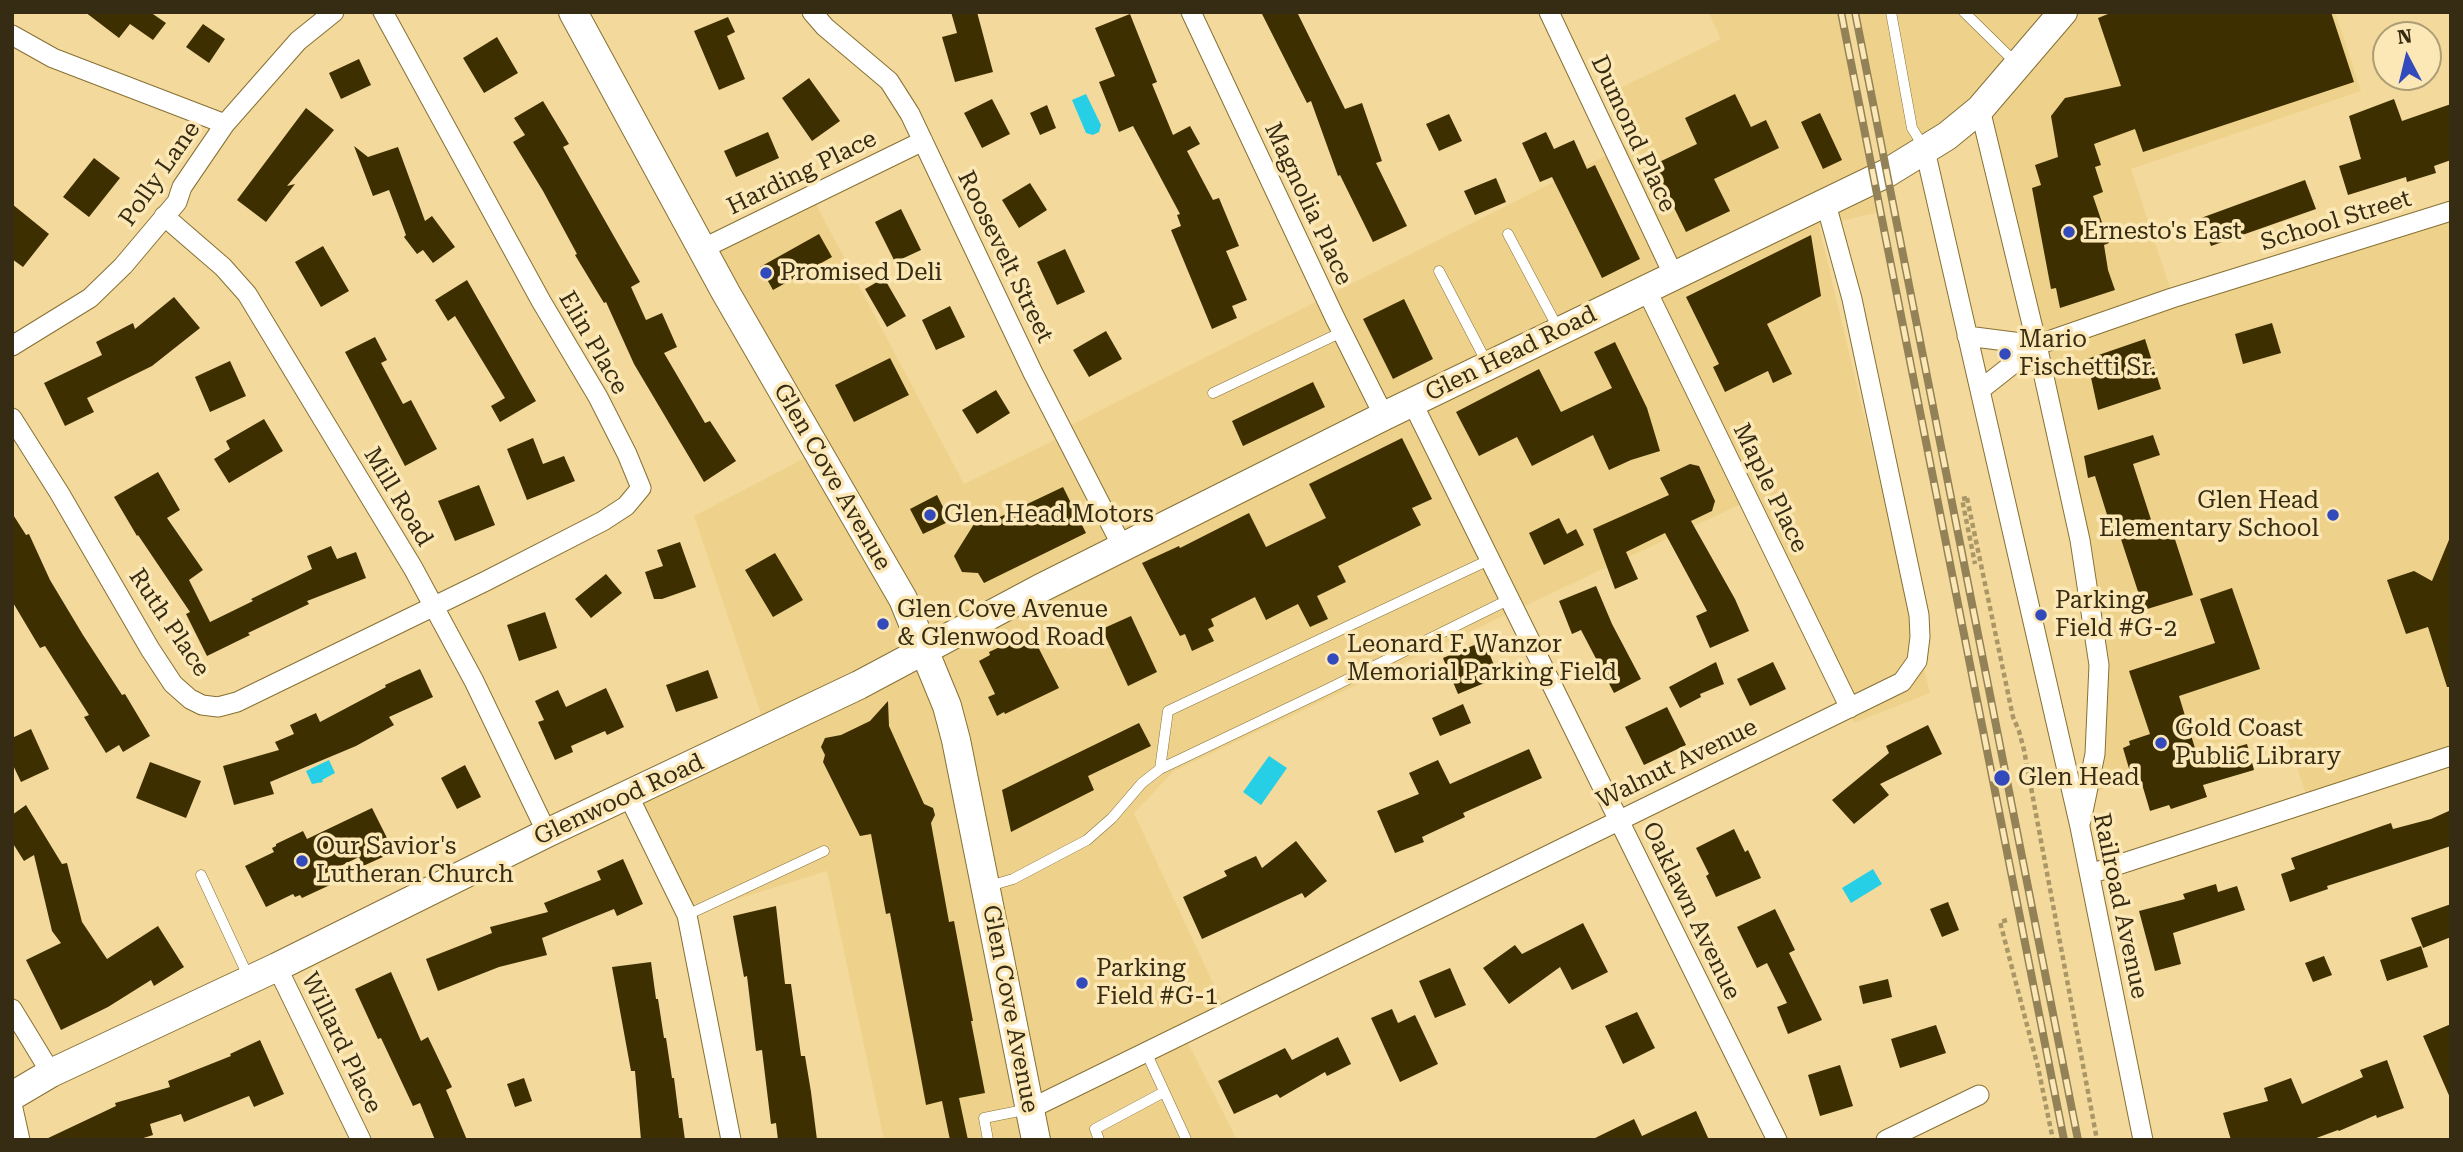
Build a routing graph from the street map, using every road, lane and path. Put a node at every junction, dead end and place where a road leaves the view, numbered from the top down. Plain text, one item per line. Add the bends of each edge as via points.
1 (334, 12) edge
2 (383, 12) edge
3 (573, 12) edge
4 (812, 12) edge
5 (1191, 12) edge
6 (1549, 12) edge
7 (1891, 12) edge
8 (1964, 12) edge
9 (2063, 12) edge
10 (12, 34) edge
11 (2018, 64) junction
12 (1980, 109) junction
13 (225, 124) junction
14 (923, 141) junction
15 (1925, 150) junction
16 (1826, 204) junction
17 (2451, 211) edge
18 (164, 216) junction
19 (1508, 234) dead end
20 (704, 248) junction
21 (1439, 271) dead end
22 (1674, 276) junction
23 (1646, 289) junction
24 (1559, 331) junction
25 (1342, 332) junction
26 (1967, 337) junction
27 (2037, 345) junction
28 (12, 346) edge
29 (1488, 365) junction
30 (1980, 390) junction
31 (1213, 393) dead end
32 (1412, 402) junction
33 (1384, 416) junction
34 (12, 418) edge
35 (1123, 548) junction
36 (1491, 559) junction
37 (1975, 564) dead end
38 (1510, 599) junction
39 (432, 606) junction
40 (923, 650) junction
41 (1850, 708) junction
42 (2024, 750) junction
43 (2017, 751) dead end
44 (2451, 756) edge
45 (1160, 769) junction
46 (628, 795) junction
47 (1618, 819) junction
48 (2080, 827) junction
49 (547, 833) junction
50 (824, 851) dead end
51 (2090, 874) junction
52 (201, 875) dead end
53 (986, 887) junction
54 (687, 915) junction
55 (2007, 920) dead end
56 (2057, 922) junction
57 (2050, 924) dead end
58 (277, 967) junction
59 (250, 980) junction
60 (12, 1009) edge
61 (1146, 1052) junction
62 (51, 1073) junction
63 (1164, 1092) junction
64 (1979, 1095) dead end
65 (12, 1097) edge
66 (12, 1104) edge
67 (1030, 1109) junction
68 (1186, 1139) edge
69 (20, 1140) edge
70 (361, 1140) edge
71 (730, 1140) edge
72 (989, 1140) edge
73 (1036, 1140) edge
74 (1099, 1140) edge
75 (1777, 1140) edge
76 (1886, 1140) edge
77 (2053, 1140) edge
78 (2097, 1140) edge
79 (2143, 1140) edge

1 - 13 street, Polly Lane via 298,41
2 - 39 street, Elin Place via 598,397 640,488 626,506 603,521
3 - 20 main road, Glen Cove Avenue
4 - 14 street, Roosevelt Street via 889,81
5 - 25 street, Magnolia Place
6 - 22 street, Dumond Place
7 - 15 lane via 1912,128
8 - 11 lane
9 - 11 main road, Glen Head Road
10 - 13 street via 53,58
11 - 12 main road, Glen Head Road
12 - 15 main road, Glen Head Road
12 - 27 street
13 - 18 street, Polly Lane
14 - 20 street, Harding Place
14 - 35 street, Roosevelt Street
15 - 16 main road, Glen Head Road
15 - 26 street, Railroad Avenue
16 - 22 main road, Glen Head Road
16 - 41 street, Walnut Avenue via 1852,299 1919,615 1917,660 1902,682
17 - 27 street, School Street
18 - 28 street, Polly Lane via 90,298
18 - 39 street, Mill Road via 247,293
19 - 24 lane
20 - 40 main road, Glen Cove Avenue via 903,599
21 - 29 lane
22 - 23 main road, Glen Head Road
23 - 24 main road, Glen Head Road
23 - 41 street, Maple Place
24 - 29 main road, Glen Head Road
25 - 31 lane
25 - 33 street, Magnolia Place
26 - 27 street, School Street
26 - 30 street, Railroad Avenue
27 - 30 street, School Street
27 - 48 street via 2080,540 2099,665 2095,754
29 - 32 main road, Glen Head Road
30 - 48 street, Railroad Avenue
32 - 33 main road, Glen Head Road
32 - 36 street, Oaklawn Avenue
33 - 35 main road, Glen Head Road
34 - 39 street, Ruth Place via 173,684 202,705 237,702
35 - 40 main road, Glen Head Road
36 - 38 street, Oaklawn Avenue
36 - 45 lane via 1168,711
37 - 42 path via 1962,499 1967,498
38 - 45 lane
38 - 47 street, Oaklawn Avenue
39 - 49 street, Mill Road via 474,681
40 - 46 main road, Glenwood Road
40 - 53 main road, Glen Cove Avenue via 957,740
41 - 47 street, Walnut Avenue
42 - 43 path
42 - 56 path
44 - 51 street
45 - 53 lane via 1087,840 1013,879
46 - 49 main road, Glenwood Road
46 - 54 street
47 - 61 street, Walnut Avenue
47 - 75 street, Oaklawn Avenue
48 - 51 street, Railroad Avenue
49 - 58 main road, Glenwood Road
50 - 54 lane
51 - 79 street, Railroad Avenue
52 - 59 lane
53 - 67 main road, Glen Cove Avenue
54 - 71 street
55 - 77 path via 2000,922
56 - 57 path
56 - 78 path
58 - 59 main road, Glenwood Road
58 - 70 street, Willard Place
59 - 62 main road, Glenwood Road
60 - 62 street
61 - 63 lane
61 - 67 street, Walnut Avenue
62 - 65 main road, Glenwood Road
63 - 68 lane
63 - 74 lane via 1096,1129
64 - 76 street
66 - 69 street
67 - 72 lane via 984,1118
67 - 73 main road, Glen Cove Avenue

